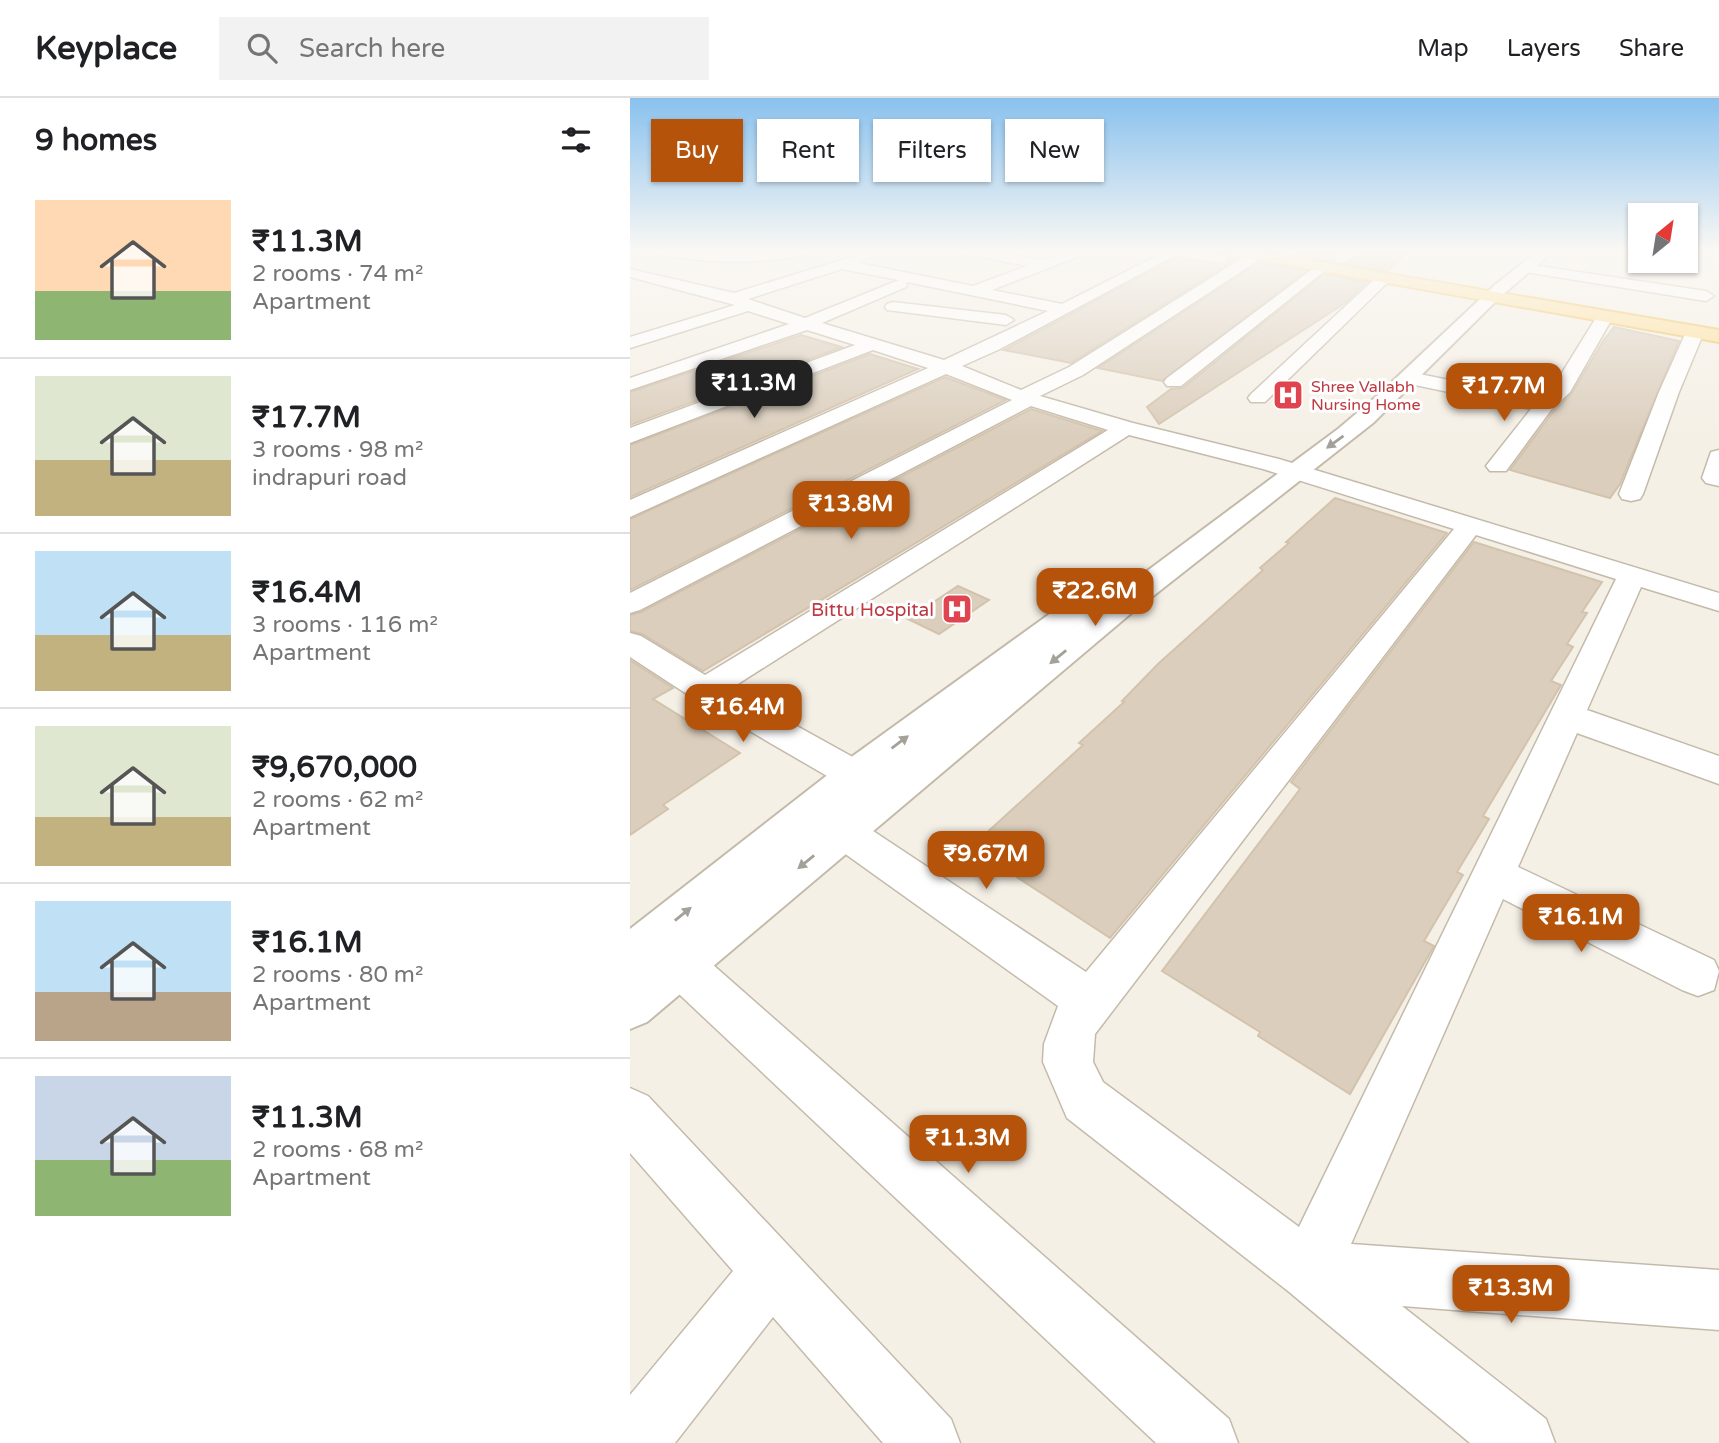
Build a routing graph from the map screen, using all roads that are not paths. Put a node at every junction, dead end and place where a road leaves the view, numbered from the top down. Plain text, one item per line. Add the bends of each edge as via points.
1 (715, 312) edge
2 (770, 312) edge
3 (835, 312) edge
4 (933, 312) edge
5 (1059, 312) edge
6 (1168, 312) edge
7 (1264, 312) edge
8 (1348, 312) edge
9 (1459, 312) edge
10 (1469, 312) edge
11 (1592, 312) edge
12 (1668, 312) edge
13 (1605, 317) junction
14 (1719, 323) edge
15 (806, 324) junction
16 (1035, 324) junction
17 (1695, 332) junction
18 (1719, 336) edge
19 (630, 343) edge
20 (872, 345) junction
21 (946, 367) junction
22 (1410, 377) junction
23 (1174, 383) dead end
24 (630, 384) edge
25 (1026, 398) junction
26 (1258, 398) dead end
27 (1545, 406) junction
28 (1126, 428) junction
29 (630, 436) edge
30 (1719, 457) edge
31 (1498, 466) dead end
32 (1283, 467) junction
33 (1719, 479) edge
34 (1631, 495) dead end
35 (630, 509) edge
36 (1471, 524) junction
37 (1633, 574) junction
38 (1719, 602) edge
39 (630, 604) edge
40 (630, 643) edge
41 (705, 690) junction
42 (1566, 716) junction
43 (1719, 770) edge
44 (853, 776) junction
45 (886, 793) junction
46 (844, 832) junction
47 (1493, 874) junction
48 (644, 956) edge
49 (1698, 975) dead end
50 (1091, 1002) junction
51 (630, 1004) edge
52 (630, 1114) edge
53 (772, 1270) junction
54 (1309, 1270) junction
55 (1719, 1300) edge
56 (905, 1434) edge
57 (633, 1443) edge
58 (1205, 1443) edge
59 (1522, 1443) edge

1 - 19 street
2 - 15 street
3 - 15 street
4 - 16 street
5 - 16 street
6 - 25 street
7 - 23 street
8 - 26 street
9 - 32 street via 1320,427
10 - 22 street
11 - 13 main road
12 - 14 main road
13 - 17 main road
13 - 27 street via 1563,388
15 - 20 street
15 - 24 street
16 - 21 street
17 - 18 main road
17 - 34 street via 1672,379
20 - 21 street
20 - 29 street
21 - 25 street
21 - 35 street
22 - 27 street
22 -> 32 street via 1346,434
25 - 28 street
25 - 39 street
27 - 31 street
28 - 32 street
28 - 41 street
30 - 33 street via 1714,478
32 - 36 street
44 -> 32 street
32 -> 45 street
36 - 37 street
36 - 50 street
37 - 38 street
37 - 42 street
40 - 41 street
41 - 44 street
42 - 43 street
42 - 47 street
44 - 45 street
48 -> 44 street
45 - 46 street
46 -> 48 street
46 - 50 street
47 - 49 street
47 - 54 street
48 - 51 street
48 - 58 street
50 - 54 street via 1066,1043 1068,1071 1084,1100
52 - 53 street
53 - 56 street
53 - 57 street
54 - 55 street
54 - 59 street

